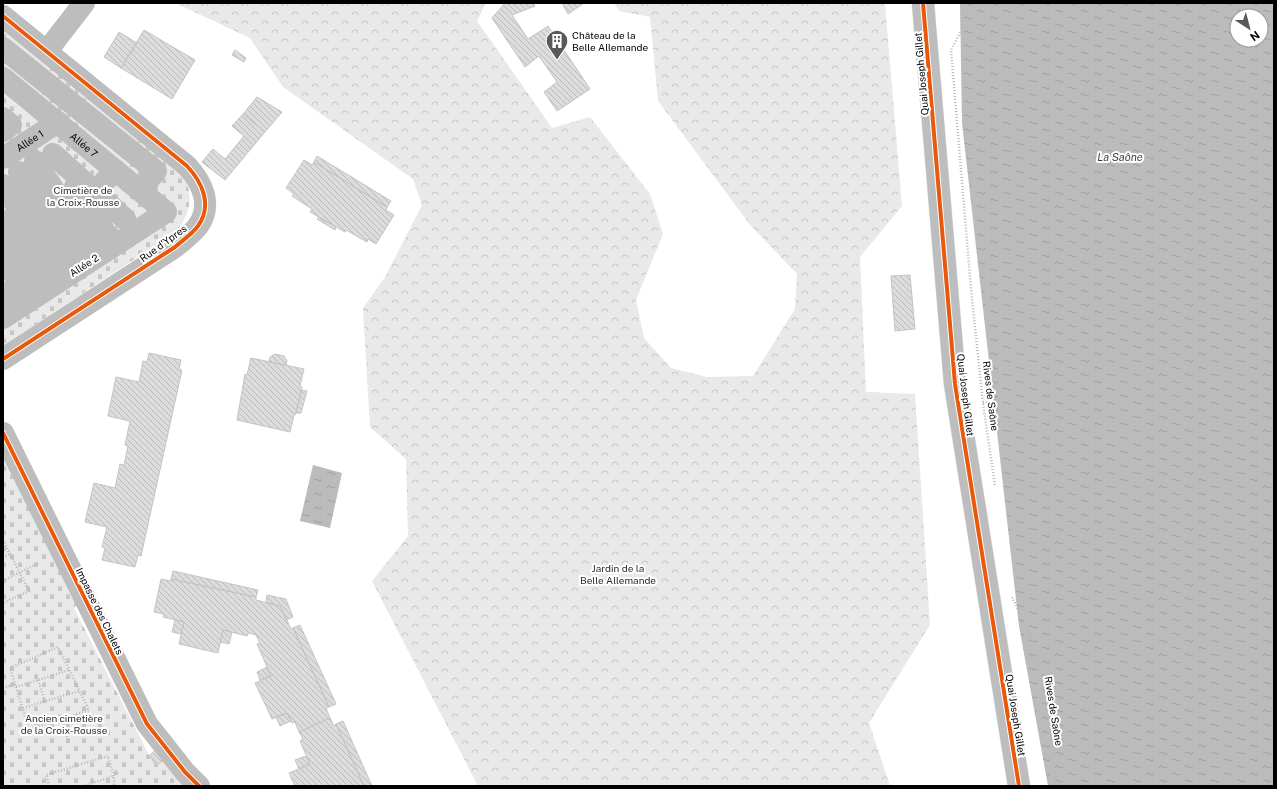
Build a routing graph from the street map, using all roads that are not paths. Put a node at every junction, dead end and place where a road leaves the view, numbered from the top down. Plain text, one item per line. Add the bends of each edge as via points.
1 (84, 3) edge
2 (923, 3) edge
3 (3, 16) edge
4 (3, 48) edge
5 (47, 52) junction
6 (3, 78) edge
7 (59, 93) junction
8 (51, 117) junction
9 (3, 118) edge
10 (3, 131) edge
11 (15, 169) edge
12 (115, 170) junction
13 (140, 191) junction
14 (166, 212) joint
15 (125, 219) dead end
16 (3, 221) edge
17 (44, 225) edge
18 (44, 274) edge
19 (3, 359) edge
20 (3, 433) edge
21 (199, 786) edge
22 (1019, 786) edge

1 - 5 street
2 - 22 street, Quai Joseph Gillet via 955,384
3 - 5 street, Rue d'Ypres
4 - 7 street
5 - 19 street, Rue d'Ypres via 187,166 200,183 205,205 199,224 175,247
6 - 8 street, Allée 7
7 - 8 street
7 - 13 street via 156,171
8 - 11 street, Allée 1
8 - 12 street, Allée 7
9 - 10 street via 11,125
11 - 17 street
11 - 17 street
12 - 13 street, Allée 7
12 - 17 street
13 - 14 street, Allée 7
14 - 18 street, Allée 2
15 - 17 street
16 - 17 street
17 - 18 street
17 - 18 street
17 - 18 street
20 - 21 street, Impasse des Chalets via 147,724

